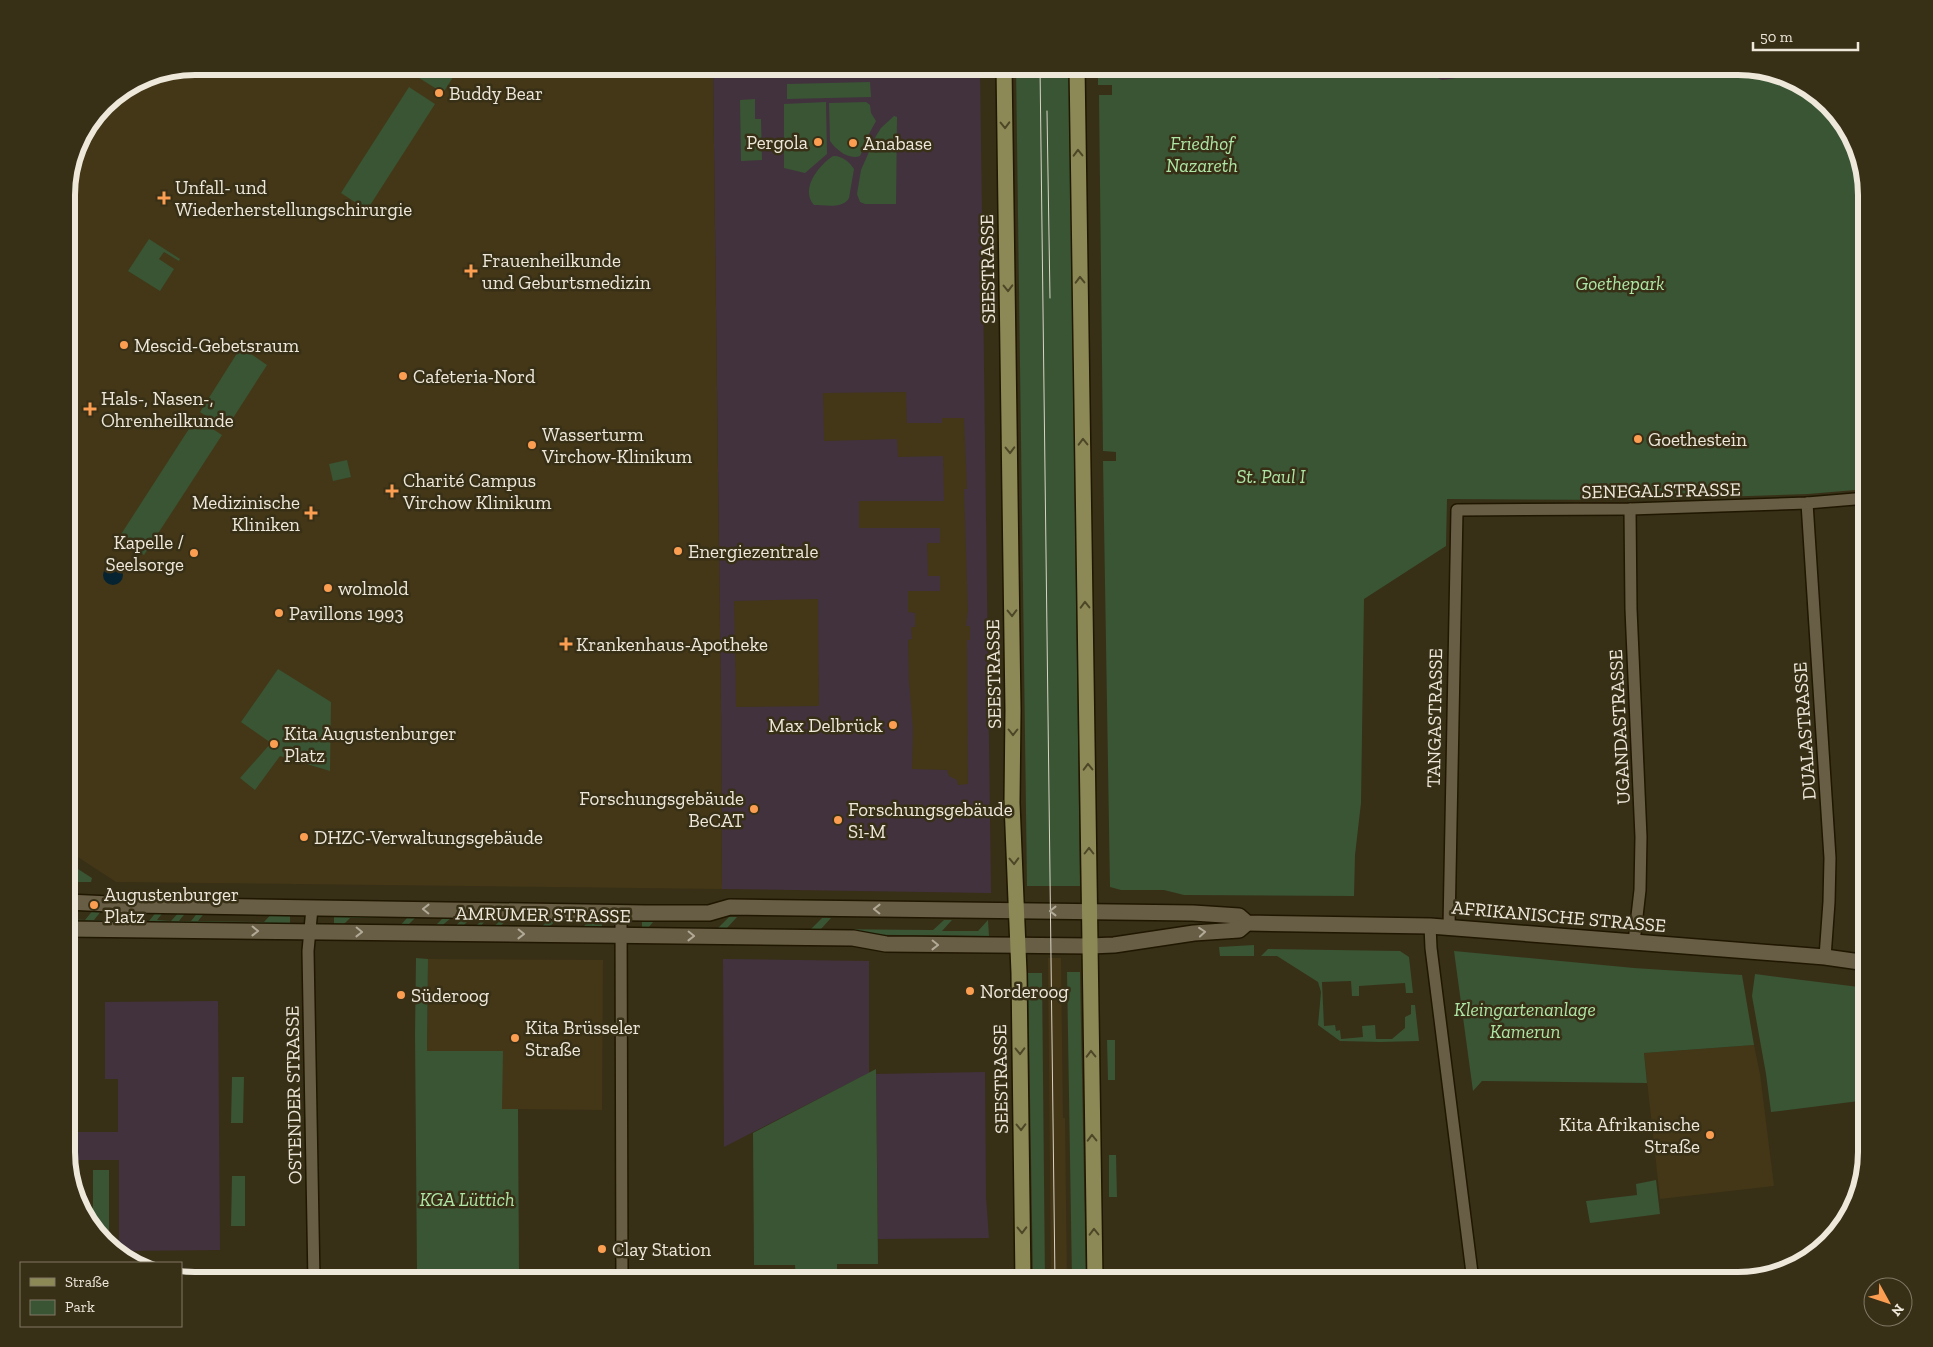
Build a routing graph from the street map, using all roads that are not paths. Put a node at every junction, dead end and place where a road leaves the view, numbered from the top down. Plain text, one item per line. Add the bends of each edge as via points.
1 (1004, 75) edge
2 (1076, 75) edge
3 (1858, 499) edge
4 (1807, 503) junction
5 (1630, 509) junction
6 (1457, 510) joint
7 (75, 902) edge
8 (312, 908) junction
9 (1016, 911) junction
10 (621, 912) junction
11 (1090, 912) junction
12 (1169, 912) junction
13 (1247, 923) junction
14 (1430, 926) junction
15 (1449, 927) junction
16 (75, 929) edge
17 (310, 932) junction
18 (622, 935) junction
19 (1169, 936) junction
20 (1634, 942) junction
21 (1018, 946) junction
22 (1090, 946) junction
23 (1825, 957) junction
24 (1858, 962) edge
25 (314, 1272) edge
26 (622, 1272) edge
27 (1023, 1272) edge
28 (1094, 1272) edge
29 (1472, 1272) edge

1 -> 9 main road, SEESTRASSE
11 -> 2 main road
3 - 4 street, SENEGALSTRASSE
4 - 5 street, SENEGALSTRASSE
4 - 23 street, DUALASTRASSE via 1830,858
5 - 6 street, SENEGALSTRASSE
5 - 20 street, UGANDASTRASSE via 1641,836
6 - 15 street, TANGASTRASSE
7 - 8 main road, AMRUMER STRASSE
10 -> 8 main road, AMRUMER STRASSE
8 - 17 street, OSTENDER STRASSE
9 -> 10 main road, AMRUMER STRASSE via 730,907 709,913
11 -> 9 main road, AMRUMER STRASSE
9 - 21 main road, SEESTRASSE
10 - 18 street
11 - 12 main road, AFRIKANISCHE STRASSE
11 - 22 main road
12 - 13 main road, AFRIKANISCHE STRASSE via 1238,916
12 - 19 main road
13 - 14 main road, AFRIKANISCHE STRASSE
19 -> 13 main road, AFRIKANISCHE STRASSE via 1239,930
14 - 15 main road, AFRIKANISCHE STRASSE
14 - 29 street
15 - 20 main road, AFRIKANISCHE STRASSE
16 -> 17 main road, AMRUMER STRASSE
17 -> 18 main road, AMRUMER STRASSE
17 - 25 street, OSTENDER STRASSE
18 -> 21 main road, AMRUMER STRASSE via 853,938 886,944
18 - 26 street
19 - 22 main road, AFRIKANISCHE STRASSE
20 - 23 main road, AFRIKANISCHE STRASSE
21 - 22 main road, AMRUMER STRASSE
21 -> 27 main road, SEESTRASSE
28 -> 22 main road
23 - 24 main road, AFRIKANISCHE STRASSE

